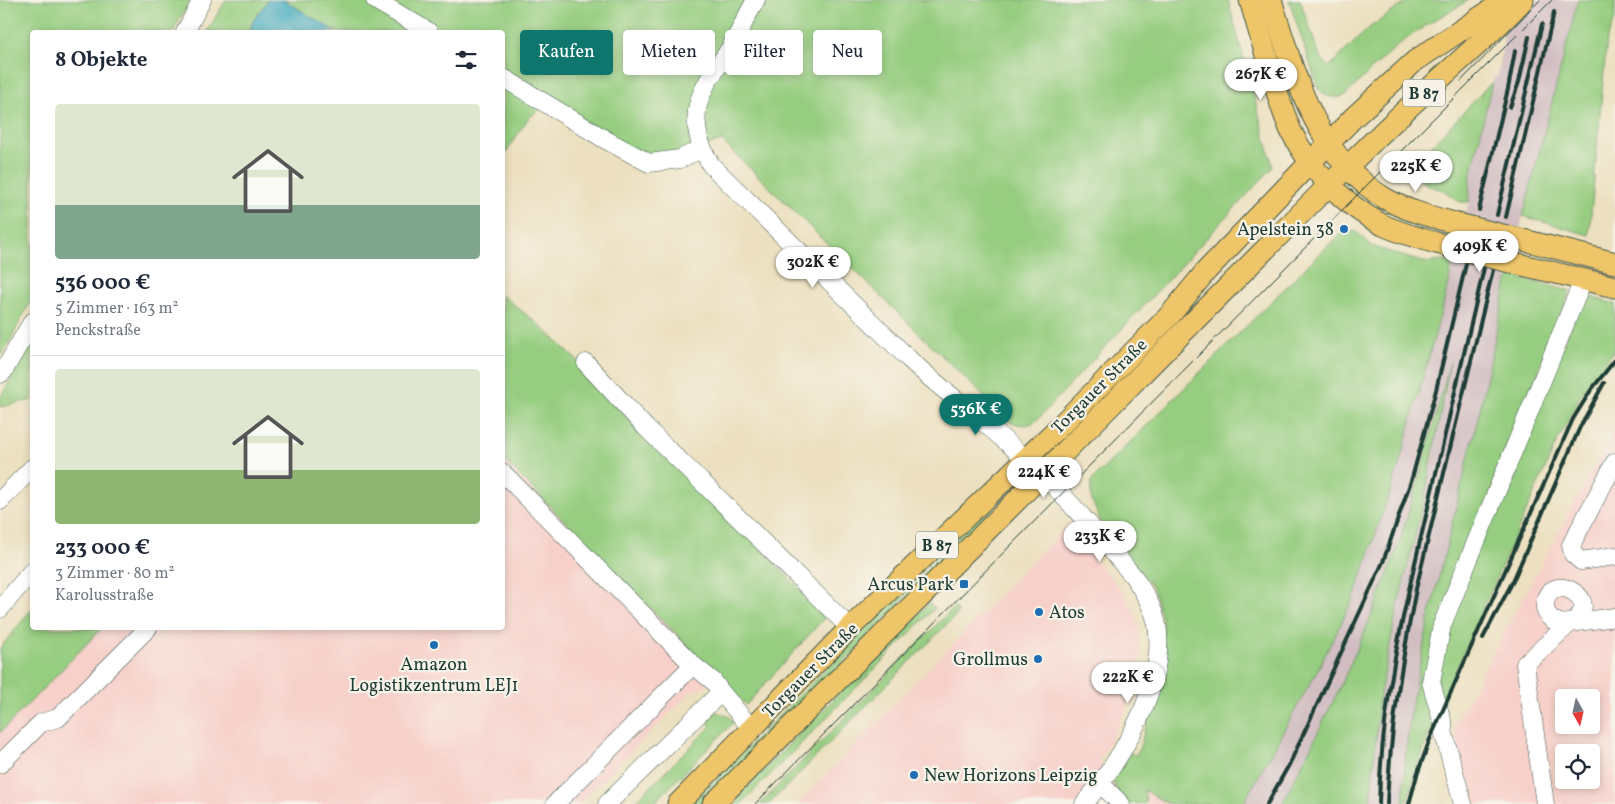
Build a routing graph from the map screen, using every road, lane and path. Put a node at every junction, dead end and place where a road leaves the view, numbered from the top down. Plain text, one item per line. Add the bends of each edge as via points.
1 (202, 0) edge
2 (375, 0) edge
3 (1506, 0) edge
4 (1523, 0) edge
5 (755, 1) edge
6 (1258, 1) edge
7 (186, 30) edge
8 (425, 30) edge
9 (505, 79) edge
10 (1328, 144) junction
11 (701, 149) junction
12 (1310, 162) junction
13 (1347, 167) junction
14 (1330, 185) junction
15 (1615, 263) edge
16 (1615, 286) edge
17 (1579, 290) dead end
18 (30, 325) edge
19 (586, 363) dead end
20 (2, 373) edge
21 (1026, 459) junction
22 (1615, 462) edge
23 (30, 470) edge
24 (1043, 474) junction
25 (505, 475) edge
26 (0, 501) edge
27 (1615, 556) edge
28 (30, 573) edge
29 (0, 609) edge
30 (1615, 617) edge
31 (850, 628) junction
32 (146, 630) edge
33 (694, 665) junction
34 (717, 687) junction
35 (752, 728) junction
36 (0, 764) edge
37 (1101, 784) junction
38 (555, 804) edge
39 (607, 804) edge
40 (678, 804) edge
41 (713, 804) edge
42 (1084, 804) edge
43 (1121, 804) edge
44 (1463, 804) edge
45 (1545, 804) edge

1 - 7 street
2 - 8 street
3 - 10 main road, Torgauer Straße / B 87 via 1415,61
4 - 13 main road, Torgauer Straße / B 87
5 - 11 street via 732,46 703,90 696,116
6 - 10 main road
6 - 12 main road via 1272,77 1290,129
9 - 11 street via 649,163 680,159
10 - 12 main road, Torgauer Straße / B 87
10 - 13 main road
11 - 21 street via 722,177 909,359
12 - 14 main road
12 - 21 main road, Torgauer Straße / B 87 via 1207,270 1170,315
13 - 14 main road, Torgauer Straße / B 87
13 - 15 main road, bridge via 1366,185 1413,211
14 - 16 main road, bridge via 1357,209 1401,232 1453,248
14 - 24 main road, Torgauer Straße / B 87
17 - 44 street via 1442,625 1431,682
18 - 20 street
19 - 31 street via 646,428
21 - 24 street
21 - 31 main road, Torgauer Straße / B 87
22 - 27 street via 1571,544 1573,554 1581,561
23 - 26 street
24 - 37 street via 1134,577 1157,624 1158,651 1142,712
24 - 41 main road, Torgauer Straße / B 87
25 - 33 street
28 - 29 street
30 - 45 street via 1570,623 1525,664
31 - 35 main road, Torgauer Straße / B 87
32 - 36 street via 58,718 41,723
33 - 34 street
33 - 38 street
34 - 35 street
34 - 39 street
35 - 40 main road, Torgauer Straße / B 87
37 - 42 street
37 - 43 street

